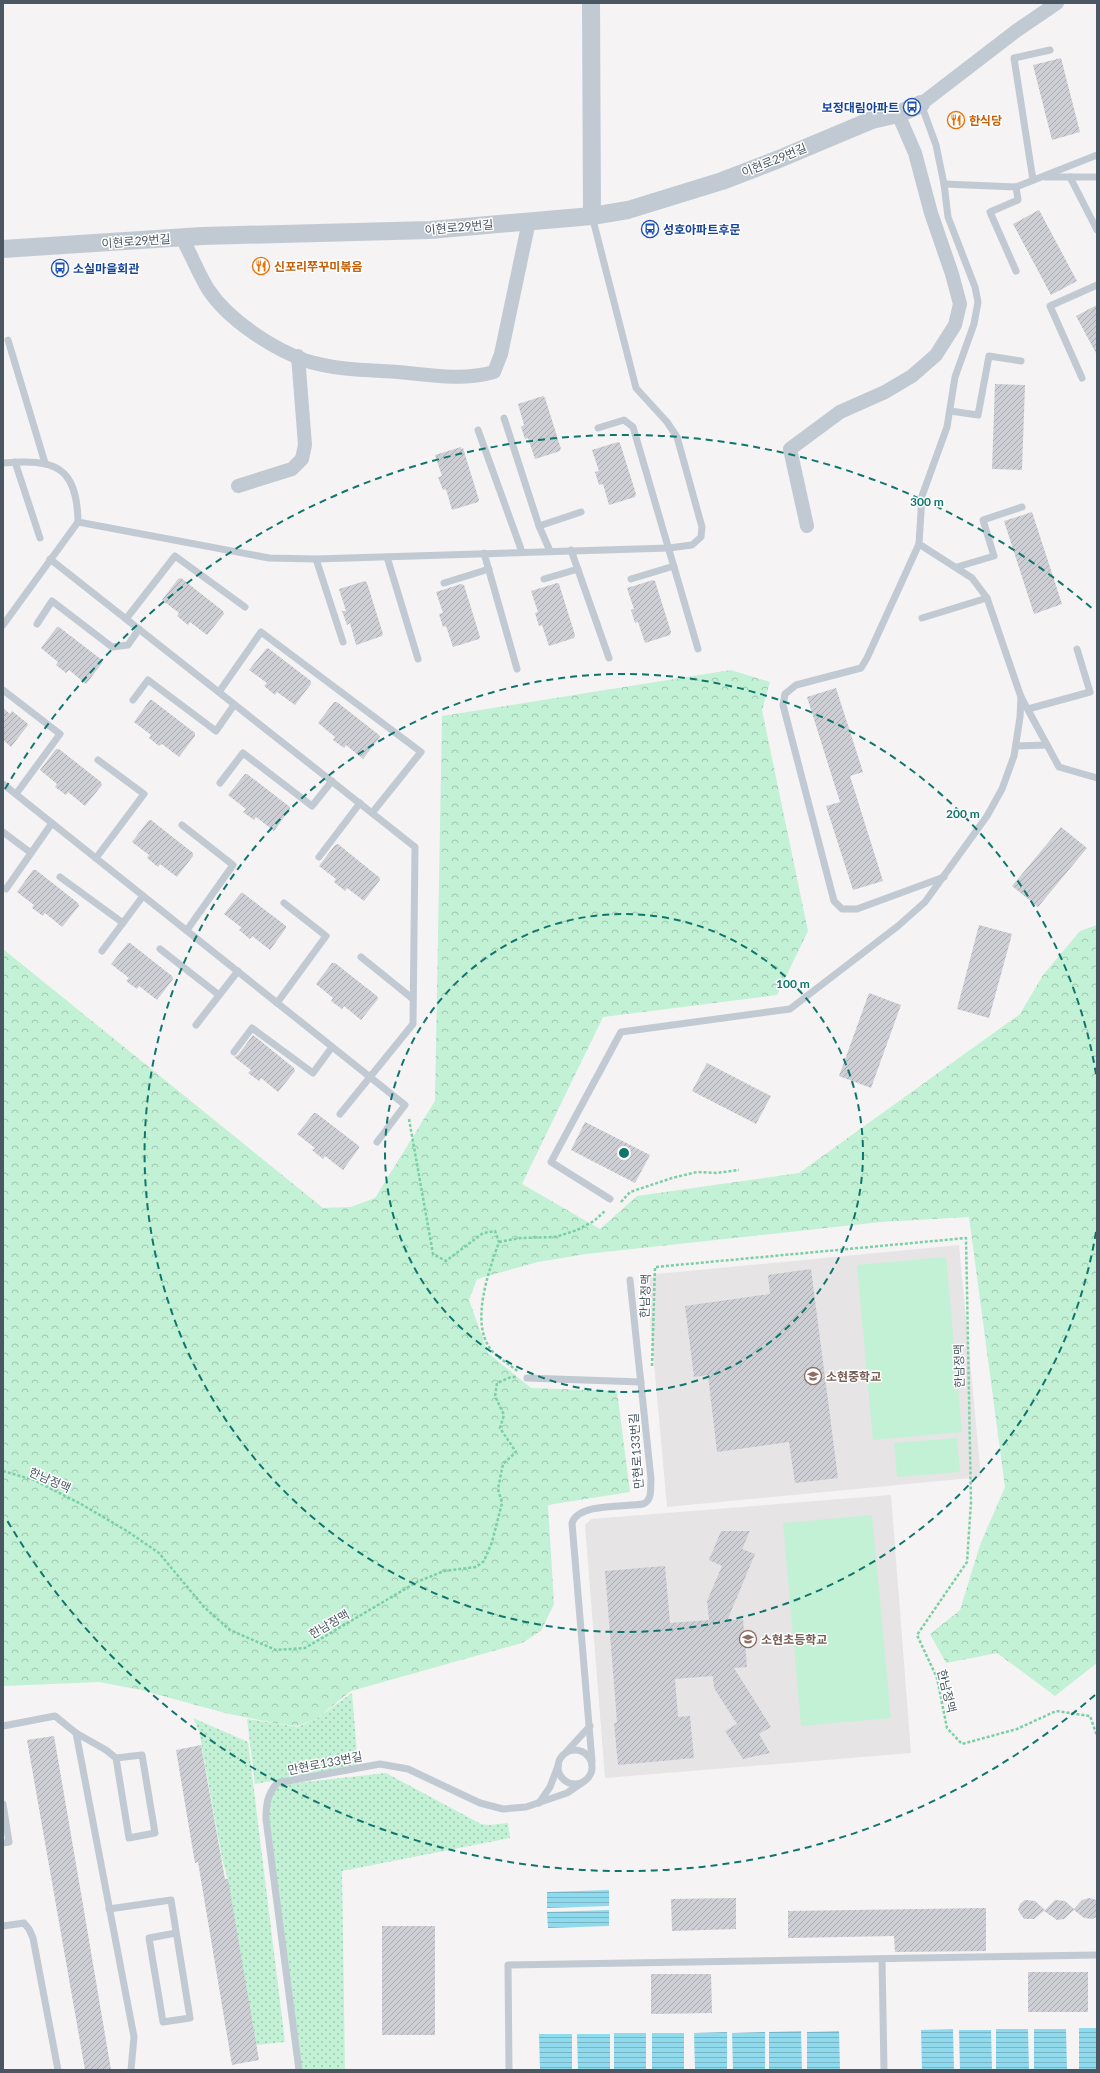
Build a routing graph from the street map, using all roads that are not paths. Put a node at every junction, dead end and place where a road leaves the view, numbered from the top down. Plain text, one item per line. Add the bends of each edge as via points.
1 (591, 3) edge
2 (1057, 3) edge
3 (1050, 50) dead end
4 (921, 104) junction
5 (898, 114) junction
6 (1097, 155) edge
7 (1041, 177) junction
8 (1070, 177) junction
9 (1097, 177) edge
10 (1033, 180) junction
11 (944, 184) junction
12 (1016, 187) junction
13 (592, 216) junction
14 (529, 221) junction
15 (1097, 230) edge
16 (182, 238) junction
17 (3, 249) edge
18 (1016, 271) dead end
19 (1097, 285) edge
20 (8, 340) dead end
21 (298, 356) junction
22 (1021, 361) dead end
23 (1082, 378) dead end
24 (950, 411) junction
25 (504, 418) dead end
26 (598, 428) dead end
27 (478, 430) dead end
28 (15, 462) junction
29 (3, 463) edge
30 (45, 463) junction
31 (238, 486) dead end
32 (1022, 507) dead end
33 (581, 512) dead end
34 (78, 522) junction
35 (539, 526) junction
36 (807, 526) dead end
37 (40, 538) dead end
38 (919, 544) junction
39 (669, 548) junction
40 (571, 550) junction
41 (550, 551) junction
42 (522, 552) junction
43 (484, 553) junction
44 (386, 557) junction
45 (316, 559) junction
46 (50, 560) junction
47 (674, 566) junction
48 (957, 567) junction
49 (578, 568) junction
50 (489, 569) junction
51 (544, 579) dead end
52 (631, 579) dead end
53 (444, 583) dead end
54 (987, 598) junction
55 (245, 608) dead end
56 (922, 618) dead end
57 (126, 620) junction
58 (37, 624) dead end
59 (3, 625) edge
60 (139, 629) junction
61 (343, 642) dead end
62 (698, 649) dead end
63 (1077, 649) dead end
64 (609, 658) dead end
65 (418, 659) dead end
66 (517, 669) dead end
67 (3, 690) edge
68 (218, 692) junction
69 (1021, 697) junction
70 (132, 700) dead end
71 (234, 705) junction
72 (1028, 709) junction
73 (1047, 745) junction
74 (1016, 746) junction
75 (98, 760) dead end
76 (1097, 778) edge
77 (332, 781) junction
78 (220, 783) dead end
79 (3, 784) edge
80 (16, 794) junction
81 (360, 803) junction
82 (372, 813) junction
83 (52, 823) junction
84 (182, 825) dead end
85 (3, 832) edge
86 (31, 853) junction
87 (319, 857) dead end
88 (96, 858) junction
89 (60, 877) dead end
90 (944, 877) junction
91 (6, 889) dead end
92 (143, 896) junction
93 (284, 903) dead end
94 (123, 923) junction
95 (187, 930) junction
96 (160, 949) dead end
97 (102, 951) dead end
98 (361, 958) dead end
99 (238, 971) junction
100 (219, 995) junction
101 (413, 999) junction
102 (277, 1003) junction
103 (196, 1025) dead end
104 (332, 1047) junction
105 (234, 1052) dead end
106 (369, 1076) junction
107 (340, 1114) dead end
108 (376, 1142) dead end
109 (610, 1199) dead end
110 (630, 1280) dead end
111 (527, 1378) road end
112 (641, 1382) junction
113 (3, 1726) edge
114 (590, 1726) junction
115 (76, 1733) junction
116 (567, 1752) junction
117 (116, 1758) junction
118 (592, 1761) junction
119 (558, 1766) junction
120 (583, 1782) junction
121 (539, 1803) junction
122 (3, 1804) edge
123 (3, 1843) edge
124 (109, 1909) junction
125 (3, 1926) edge
126 (176, 1933) junction
127 (1097, 1955) edge
128 (882, 1959) junction
129 (58, 2070) edge
130 (131, 2070) edge
131 (299, 2070) edge
132 (509, 2070) edge
133 (884, 2070) edge

1 - 13 street
2 - 4 street
3 - 10 lane via 1014,58
4 - 5 street, 이현로29번길
4 - 11 lane via 936,145
5 - 13 street, 이현로29번길 via 872,120 715,183 628,210
5 - 36 street via 915,153 960,304 954,325 936,355 912,376 885,392 840,412 790,449
6 - 7 lane
7 - 8 lane
7 - 10 lane
8 - 9 lane
8 - 15 lane
10 - 12 lane
11 - 12 lane
11 - 24 lane via 948,217 975,287 978,302 974,324 955,377
12 - 18 lane via 1018,200 990,212
13 - 14 street, 이현로29번길
13 - 39 lane via 636,388 667,422 677,438 702,527 701,537 692,546
14 - 16 street, 이현로29번길 via 430,230
14 - 21 street via 501,354 494,372 478,377 430,376 334,366 307,361
16 - 17 street, 이현로29번길
16 - 21 street via 209,290 227,312 255,334
19 - 23 lane via 1050,306
20 - 30 lane
21 - 31 street via 305,445 302,459 292,469
22 - 24 lane via 988,356 978,415
24 - 38 lane via 947,427 922,496
25 - 35 lane
26 - 39 lane via 624,420 633,427
27 - 42 lane
28 - 29 lane
28 - 30 lane
28 - 37 lane
30 - 34 lane via 52,464 64,472 78,501
32 - 48 lane via 983,520 994,556
33 - 35 lane
34 - 45 lane via 269,558
34 - 46 lane
35 - 41 lane
38 - 48 lane
38 - 90 lane via 861,668 796,685 785,694 783,706 834,901 842,909 857,909
39 - 40 lane
39 - 47 lane
40 - 41 lane
40 - 49 lane
41 - 42 lane
42 - 43 lane
43 - 44 lane
43 - 50 lane
44 - 45 lane
44 - 65 lane
45 - 61 lane
46 - 57 lane
46 - 59 lane
47 - 52 lane
47 - 62 lane
48 - 54 lane via 972,578
49 - 51 lane
49 - 64 lane
50 - 53 lane
50 - 66 lane
54 - 56 lane
54 - 69 lane
55 - 57 lane via 175,556
57 - 60 lane
58 - 60 lane via 52,601 112,647 128,645
60 - 68 lane
63 - 72 lane via 1090,692
67 - 80 lane via 60,734
68 - 71 lane
68 - 82 lane via 261,632 421,752
69 - 72 lane
69 - 74 lane
70 - 71 lane via 148,680 216,731
71 - 77 lane
72 - 73 lane
73 - 74 lane
73 - 76 lane via 1059,767
74 - 90 lane via 1002,789 967,846
75 - 88 lane via 144,794
77 - 78 lane via 312,806 243,753
77 - 81 lane
79 - 80 lane
80 - 83 lane
81 - 82 lane
81 - 87 lane
82 - 101 lane via 415,847
83 - 86 lane
83 - 88 lane
84 - 95 lane via 233,865
85 - 86 lane
86 - 91 lane
88 - 92 lane
89 - 94 lane
90 - 109 lane via 925,902 898,926 790,1009 621,1032 551,1162
92 - 94 lane
92 - 95 lane
93 - 102 lane via 326,936
94 - 97 lane
95 - 99 lane
96 - 100 lane
98 - 101 lane
99 - 100 lane
99 - 102 lane
100 - 103 lane
101 - 106 lane via 413,1024
102 - 104 lane
104 - 105 lane via 313,1073 252,1028
104 - 106 lane
106 - 107 lane
106 - 108 lane via 405,1105
110 - 112 lane, 만현로133번길
111 - 112 lane
112 - 114 lane, 만현로133번길 via 651,1479 650,1498 643,1504 588,1509 576,1515 572,1523 571,1536
113 - 115 lane via 55,1716
114 - 116 lane
114 - 118 lane, 만현로133번길
115 - 117 lane
115 - 124 lane
116 - 118 lane via 584,1752
116 - 119 lane
117 - 117 lane via 142,1755 155,1833 129,1838
118 - 120 lane, 만현로133번길 via 591,1773
119 - 120 lane via 566,1781 577,1784
119 - 121 lane via 550,1787
120 - 121 lane, 만현로133번길 via 567,1794
121 - 131 lane, 만현로133번길 via 514,1809 494,1808 408,1769 380,1764 277,1783 266,1804 266,1819
122 - 123 lane via 10,1842
124 - 126 lane via 171,1900
124 - 130 lane via 134,2037
125 - 129 lane via 24,1923 33,1938
126 - 126 lane via 190,2018 163,2022 149,1938
127 - 128 lane
128 - 132 lane via 508,1965
128 - 133 lane

